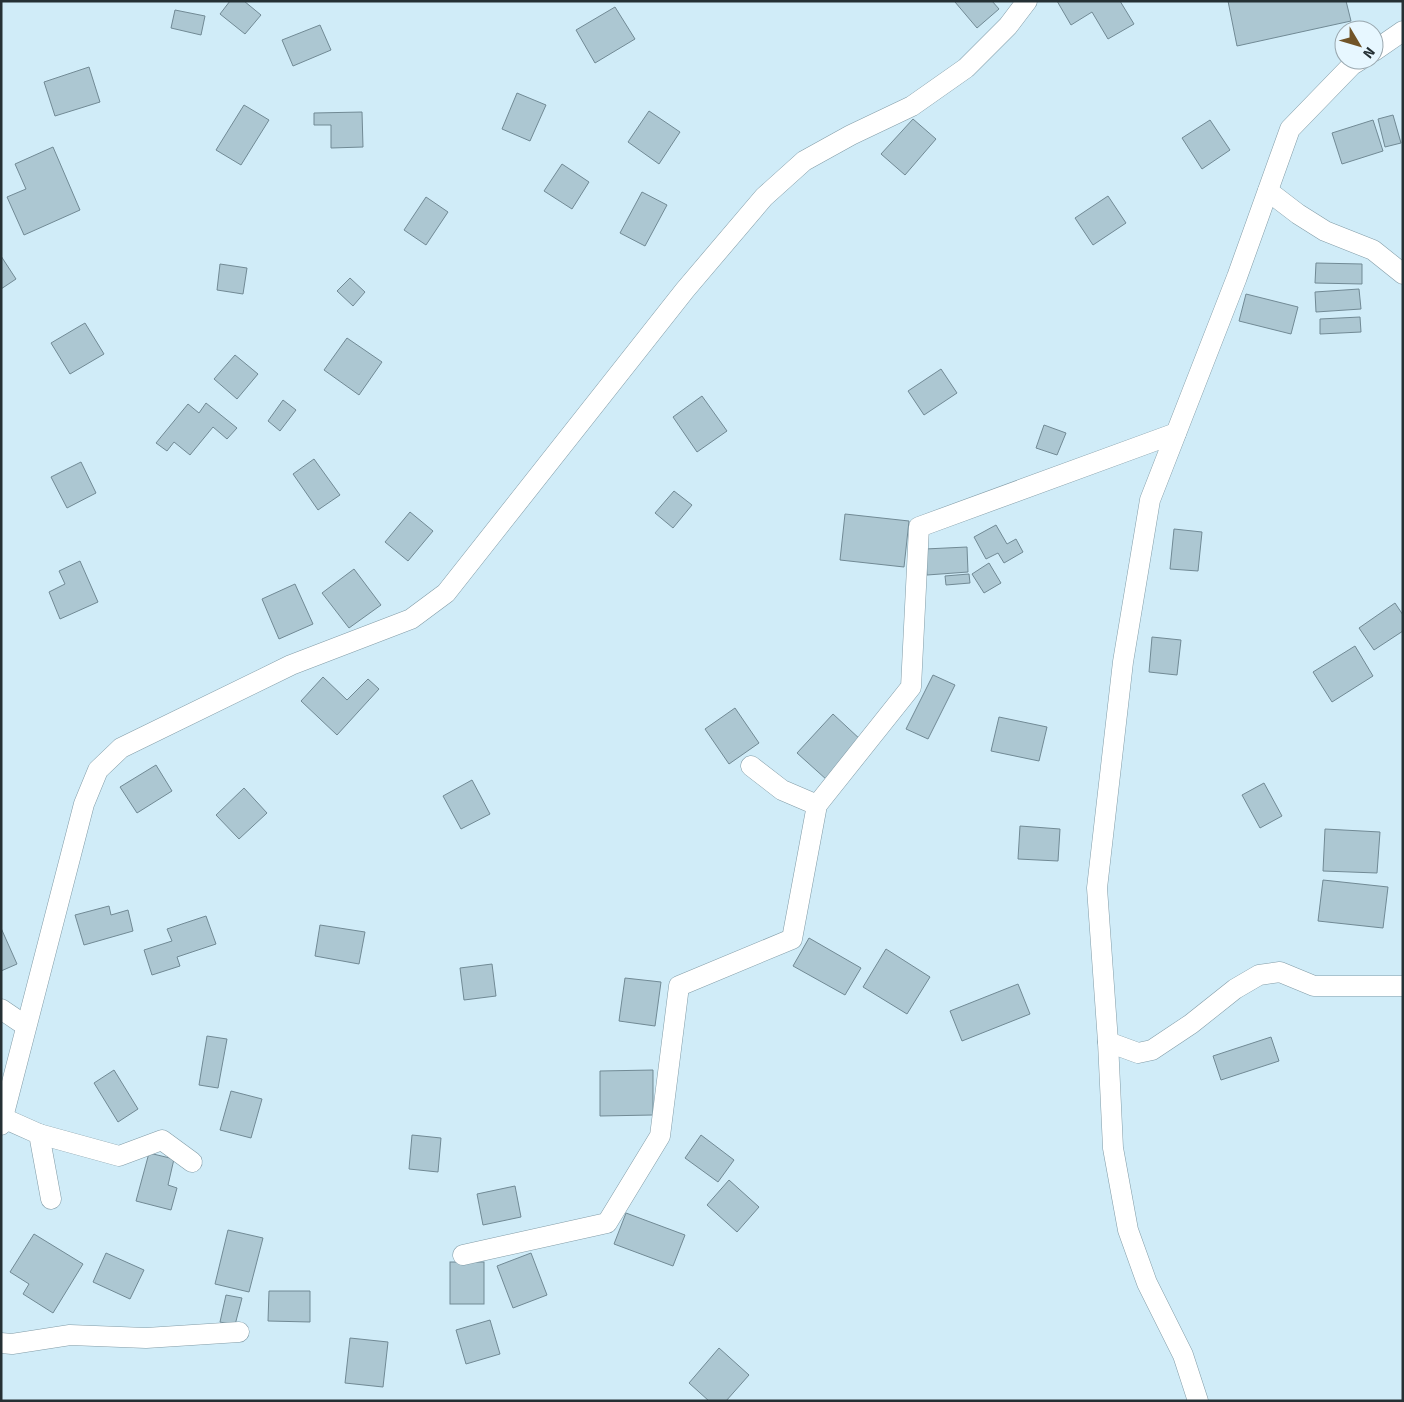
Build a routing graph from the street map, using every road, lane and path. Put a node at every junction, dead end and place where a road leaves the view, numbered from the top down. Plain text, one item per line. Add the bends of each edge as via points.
1 (1027, 1) edge
2 (1403, 31) edge
3 (1384, 44) edge
4 (1348, 70) edge
5 (1268, 191) junction
6 (1403, 274) edge
7 (1176, 433) junction
8 (751, 766) dead end
9 (817, 805) junction
10 (1403, 986) edge
11 (1, 1009) edge
12 (26, 1026) junction
13 (1108, 1042) junction
14 (2, 1121) edge
15 (39, 1134) junction
16 (192, 1162) dead end
17 (51, 1199) dead end
18 (463, 1255) dead end
19 (239, 1332) dead end
20 (1, 1343) edge
21 (1198, 1401) edge

1 - 12 street via 1008,26 966,68 912,106 804,161 764,197 685,290 446,593 411,619 291,665 121,748 98,770 84,804
2 - 3 street
4 - 5 street via 1290,129
5 - 6 street via 1325,231 1374,250
5 - 7 street
7 - 9 street via 919,527 911,687
7 - 13 street via 1150,500 1123,662 1097,888
8 - 9 street via 782,790
9 - 18 street via 792,939 680,986 660,1136 607,1223
10 - 13 street via 1314,986 1280,972 1259,975 1152,1050 1138,1052
11 - 12 street
12 - 14 street
13 - 21 street via 1113,1148 1128,1230 1147,1283 1183,1355
14 - 15 street
15 - 16 street via 120,1156 162,1140
15 - 17 street
19 - 20 street via 146,1338 70,1335

